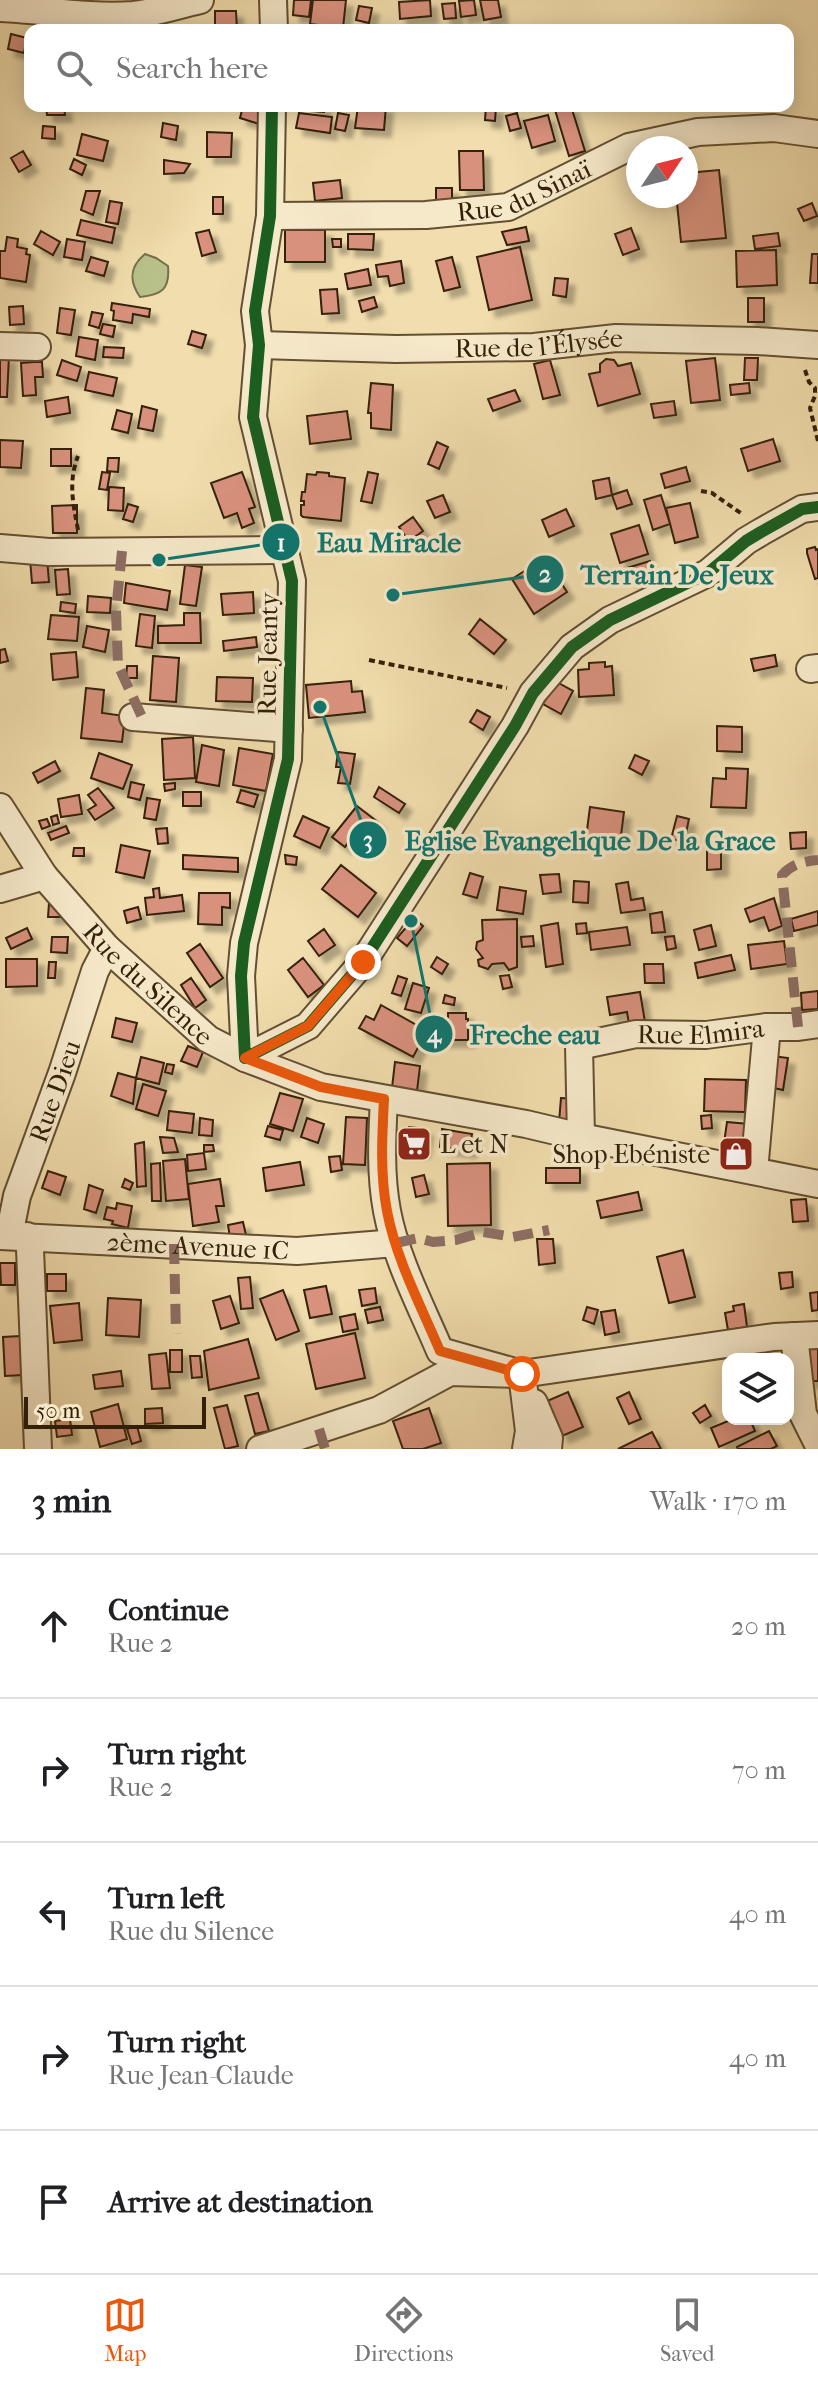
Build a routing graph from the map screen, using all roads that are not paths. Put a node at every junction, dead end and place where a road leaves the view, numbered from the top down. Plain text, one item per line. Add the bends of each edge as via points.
1 (200, 0) edge
2 (273, 0) edge
3 (0, 8) edge
4 (274, 24) edge
5 (272, 112) edge
6 (818, 134) edge
7 (270, 216) junction
8 (259, 345) junction
9 (809, 345) edge
10 (0, 346) edge
11 (37, 347) dead end
12 (818, 507) edge
13 (0, 548) edge
14 (283, 550) junction
15 (133, 717) dead end
16 (289, 729) junction
17 (0, 807) edge
18 (44, 876) junction
19 (0, 889) edge
20 (107, 948) junction
21 (818, 1024) edge
22 (767, 1027) junction
23 (245, 1058) junction
24 (384, 1099) junction
25 (581, 1137) junction
26 (754, 1171) junction
27 (818, 1184) edge
28 (12, 1236) edge
29 (396, 1243) junction
30 (806, 1336) edge
31 (522, 1374) junction
32 (818, 1444) edge
33 (38, 1449) edge
34 (260, 1449) edge
35 (526, 1449) edge
36 (548, 1449) edge

1 - 3 street via 135,15
2 - 4 street
5 - 7 street, Rue Jeanty
6 - 7 street, Rue du Sinaï via 774,128 698,132 629,147 508,207 426,215
7 - 8 street, Rue Jeanty via 255,311
8 - 9 street, Rue de l'Élysée via 534,347 616,338
8 - 14 street, Rue Jeanty via 253,417
10 - 11 street
12 - 23 street via 802,509 761,532 708,573 610,620 572,647 533,693 363,962 308,1026
13 - 14 street
14 - 16 street, Rue Jeanty via 292,581
15 - 16 street
16 - 23 street, Rue Jeanty via 288,759 244,943
17 - 18 street, Rue du Silence
18 - 19 street
18 - 20 street, Rue du Silence
20 - 23 street, Rue du Silence via 208,1039
20 - 28 street, Rue Dieu via 17,1196
21 - 22 street, Rue Elmira
22 - 25 street, Rue Elmira via 706,1035 636,1034 579,1046
22 - 26 street
23 - 24 street, Rue du Silence via 321,1087
24 - 25 street, Rue du Silence
24 - 29 street via 381,1149
25 - 26 street, Rue du Silence
26 - 27 street, Rue du Silence
28 - 29 street, 2ème Avenue 1C via 297,1251
28 - 33 street, Rue Dieu via 30,1263
29 - 31 street via 440,1351
30 - 31 street
30 - 32 street via 803,1414
31 - 34 street via 450,1372 379,1410
31 - 35 street
31 - 36 street via 549,1438

